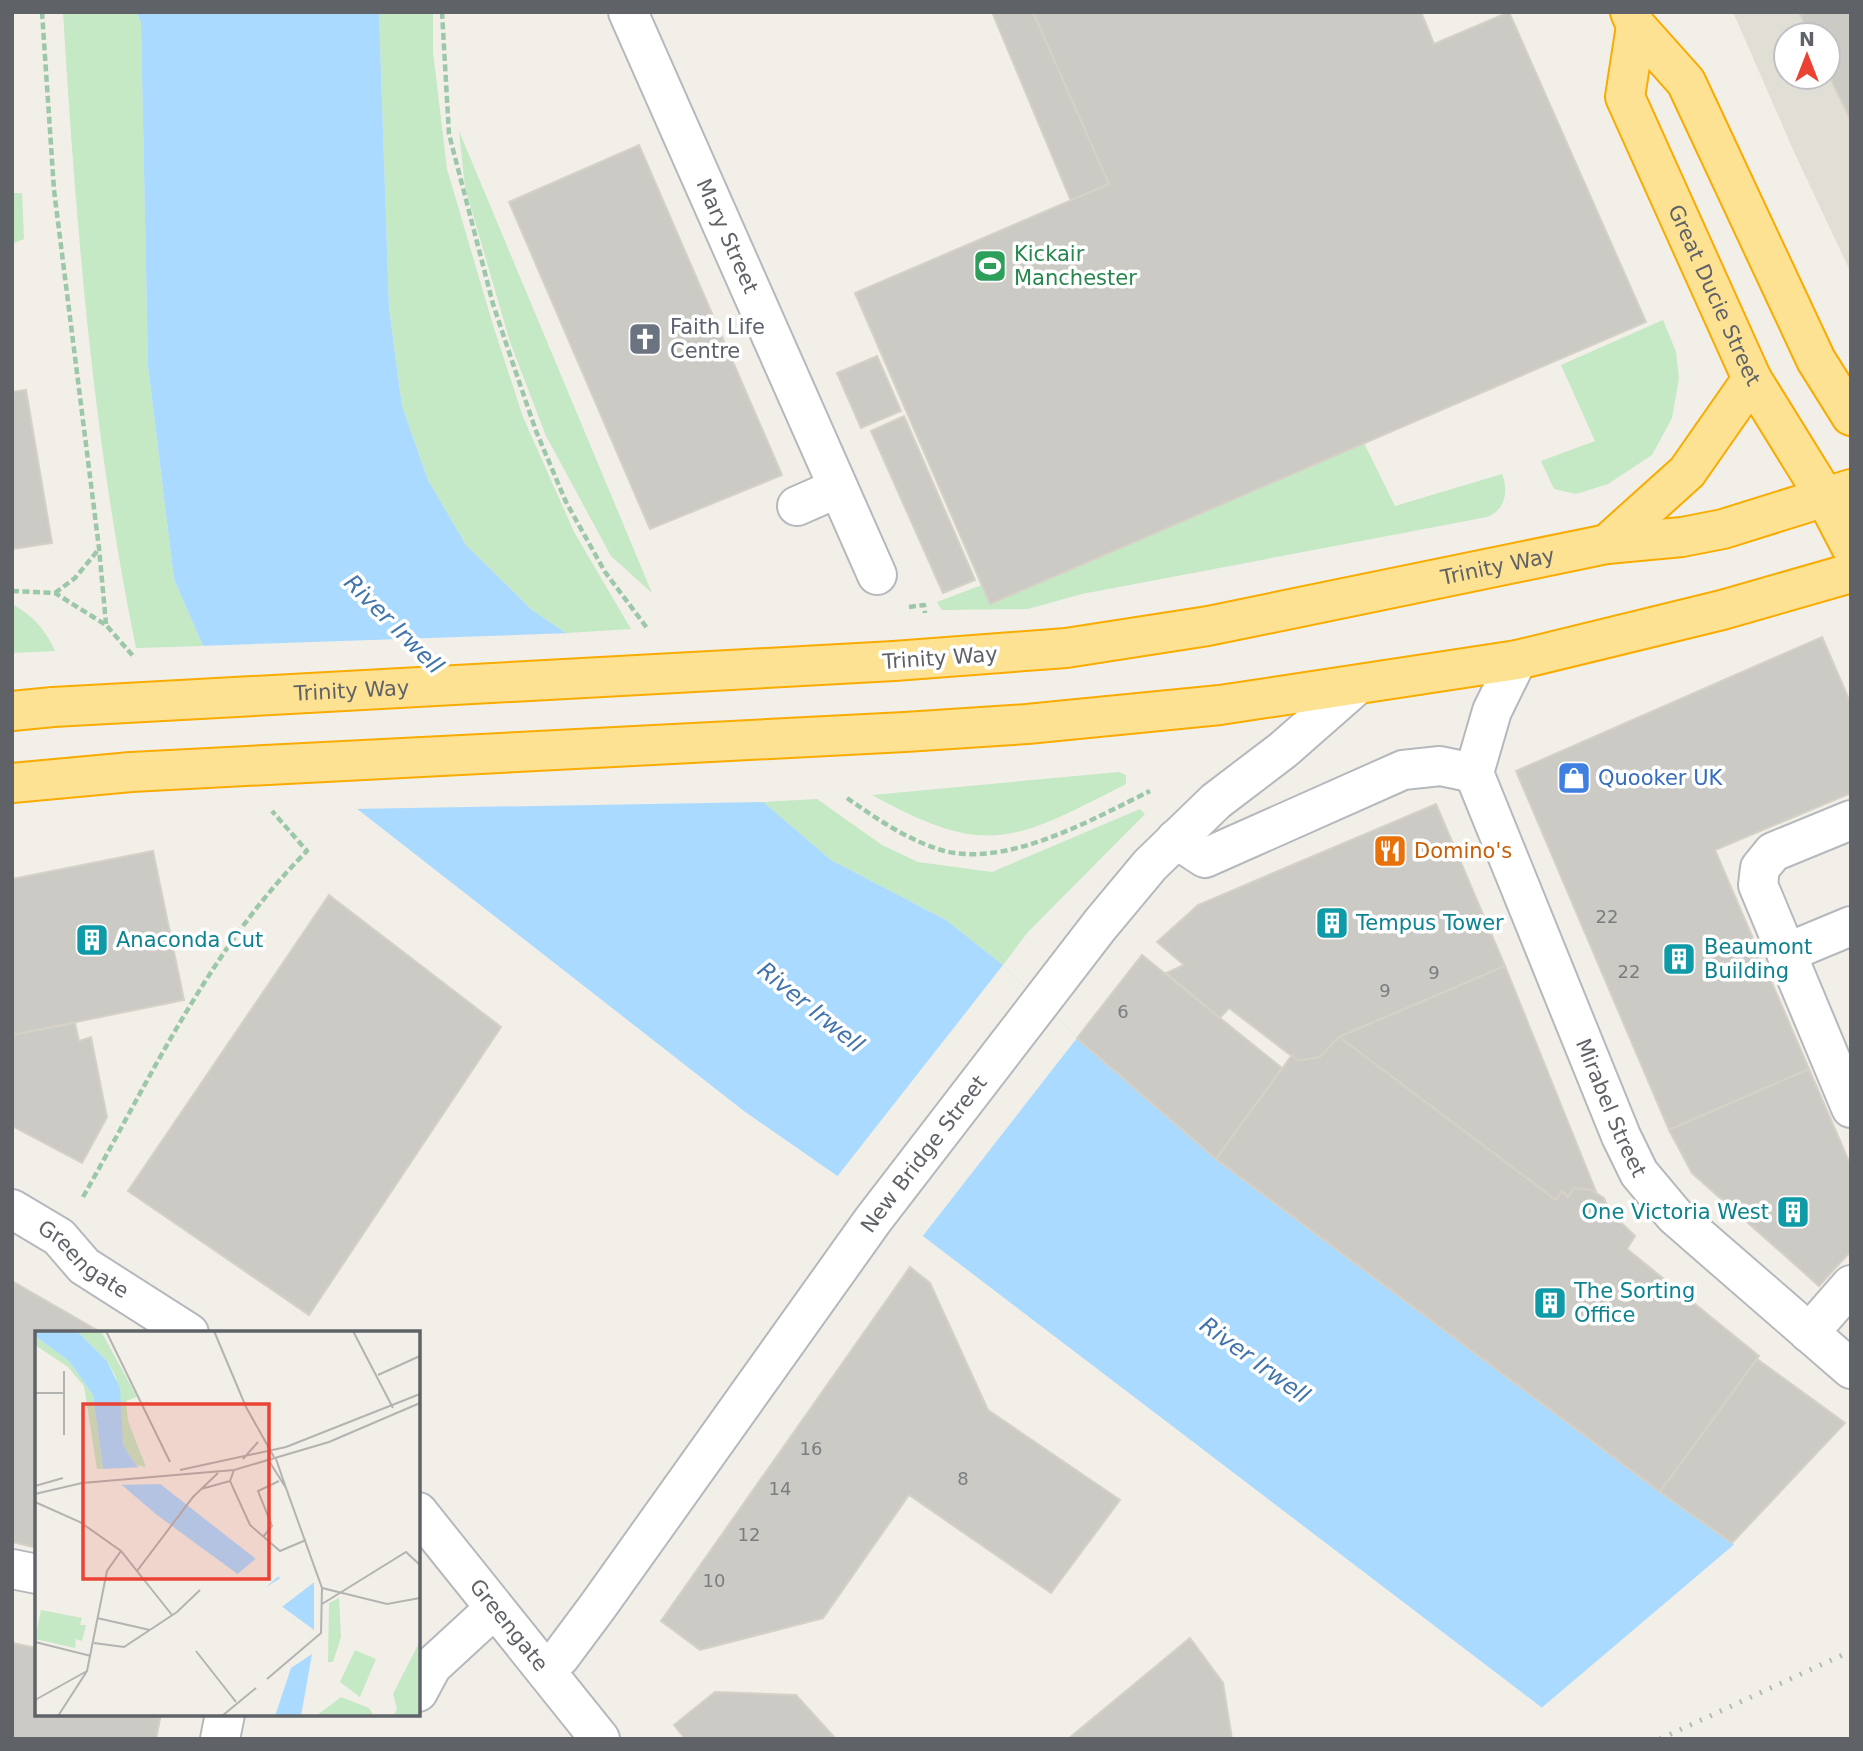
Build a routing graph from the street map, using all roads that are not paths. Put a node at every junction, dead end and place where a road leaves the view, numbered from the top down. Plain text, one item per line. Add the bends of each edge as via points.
1 (628, 12) edge
2 (1633, 19) edge
3 (1752, 379) junction
4 (1851, 416) edge
5 (838, 488) junction
6 (1838, 493) edge
7 (797, 506) dead end
8 (1607, 544) junction
9 (1851, 547) edge
10 (1851, 573) edge
11 (877, 575) dead end
12 (1517, 660) junction
13 (1357, 685) junction
14 (12, 711) edge
15 (1474, 773) junction
16 (12, 783) edge
17 (1851, 820) edge
18 (1176, 839) junction
19 (1851, 926) edge
20 (1786, 953) junction
21 (1851, 1108) edge
22 (12, 1209) edge
23 (1851, 1285) edge
24 (186, 1331) edge
25 (1809, 1333) junction
26 (1851, 1368) edge
27 (420, 1515) edge
28 (12, 1569) edge
29 (35, 1574) edge
30 (494, 1609) junction
31 (545, 1669) junction
32 (420, 1688) edge
33 (225, 1716) edge
34 (220, 1739) edge
35 (600, 1739) edge

1 - 5 street, Mary Street
2 - 3 highway, Great Ducie Street via 1625,97
2 - 4 highway, Great Ducie Street via 1686,82 1816,360
3 - 6 highway, Great Ducie Street
3 - 8 highway via 1687,472
5 - 7 street
5 - 11 street, Mary Street
6 - 8 highway, Trinity Way via 1723,530
6 - 9 highway, Great Ducie Street
8 - 14 highway, Trinity Way, bridge via 1209,626 1066,648
10 - 12 highway
12 - 13 highway
12 - 15 street via 1492,711
13 - 16 highway, bridge via 1171,710 905,732 131,772
13 - 18 street, New Bridge Street
15 - 18 street via 1440,766 1403,770 1205,858
15 - 25 street, Mirabel Street via 1639,1172 1675,1216
17 - 20 street via 1773,852 1760,868 1758,885
18 - 31 street, New Bridge Street via 1050,988 873,1220 597,1606
19 - 20 street
20 - 21 street
22 - 24 street, Greengate via 60,1237 84,1266
23 - 25 street
25 - 26 street, Mirabel Street
27 - 30 street, Greengate
28 - 29 street
30 - 31 street, Greengate
30 - 32 street via 432,1666
31 - 35 street, Greengate
33 - 34 street

